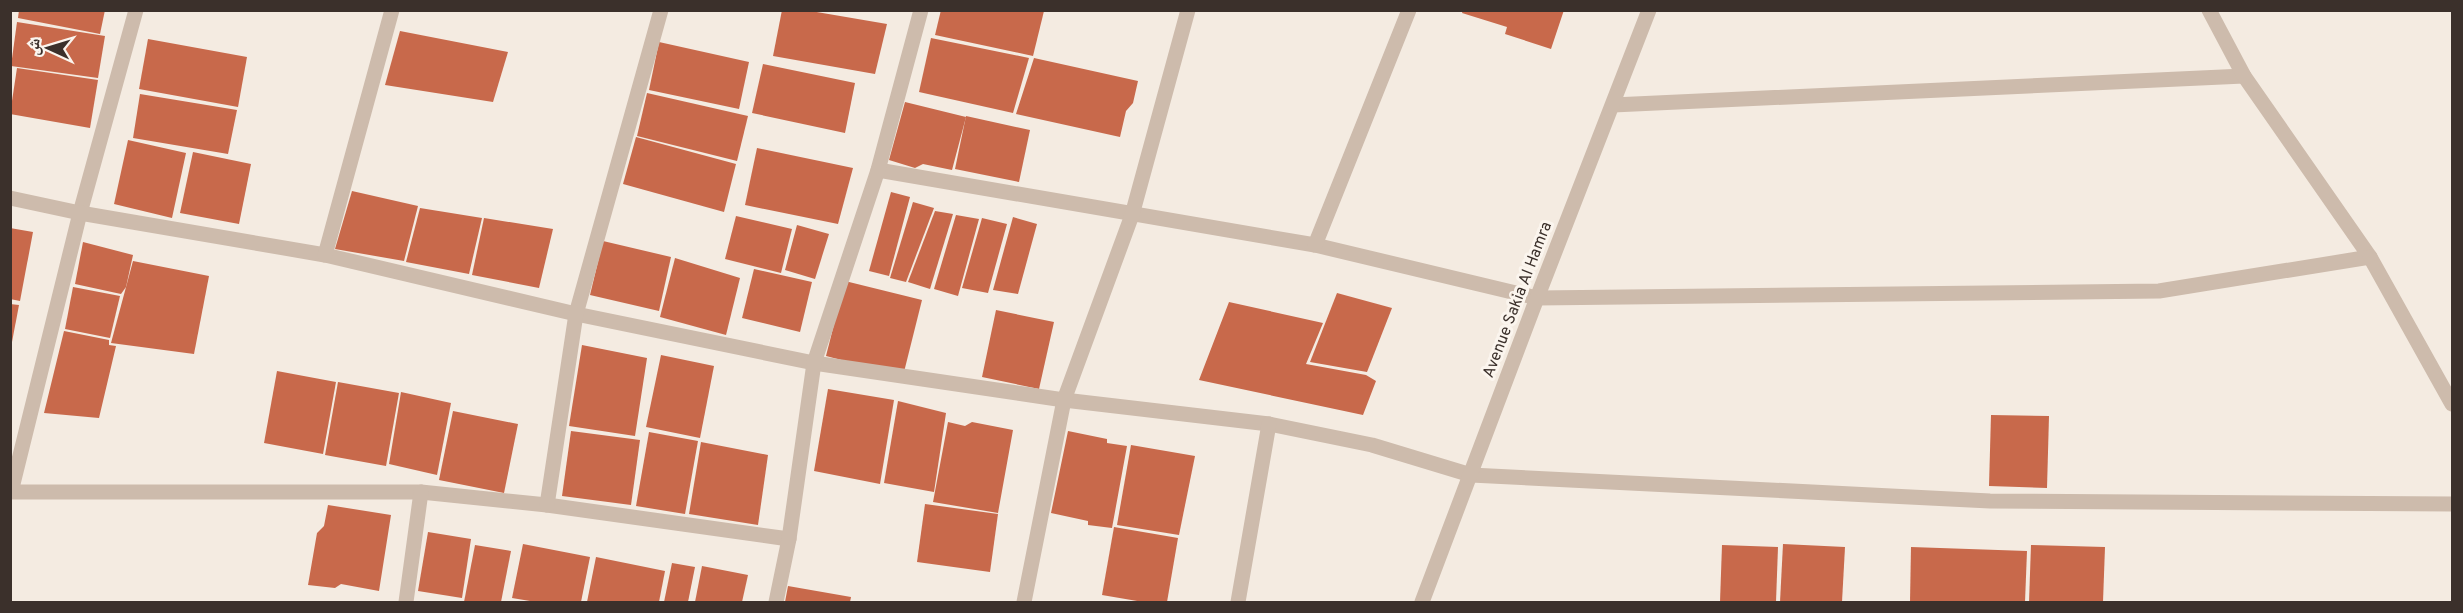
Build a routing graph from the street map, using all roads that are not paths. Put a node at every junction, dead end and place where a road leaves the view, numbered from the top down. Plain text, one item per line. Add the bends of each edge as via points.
1 (136, 10) edge
2 (392, 10) edge
3 (661, 10) edge
4 (921, 10) edge
5 (1188, 10) edge
6 (1409, 10) edge
7 (1649, 10) edge
8 (2209, 10) edge
9 (2244, 76) junction
10 (1613, 105) junction
11 (879, 170) junction
12 (10, 198) edge
13 (80, 213) junction
14 (1132, 215) junction
15 (1315, 245) junction
16 (325, 255) junction
17 (2370, 257) junction
18 (1537, 298) junction
19 (576, 314) junction
20 (814, 363) junction
21 (1064, 400) junction
22 (2452, 404) edge
23 (1269, 424) junction
24 (1471, 475) junction
25 (421, 492) junction
26 (10, 493) edge
27 (2452, 504) edge
28 (547, 505) junction
29 (789, 539) junction
30 (406, 603) edge
31 (776, 603) edge
32 (1024, 603) edge
33 (1238, 603) edge
34 (1422, 603) edge

1 - 13 street
2 - 16 street
3 - 19 street
4 - 11 street
5 - 14 street
6 - 15 street
7 - 10 street, Avenue Sakia Al Hamra
8 - 9 street
9 - 10 street
9 - 17 street
10 - 18 street, Avenue Sakia Al Hamra
11 - 14 street
11 - 20 street
12 - 13 street
13 - 16 street
13 - 26 street
14 - 15 street
14 - 21 street
15 - 18 street
16 - 19 street
17 - 18 street via 2159,291
17 - 22 street
18 - 24 street, Avenue Sakia Al Hamra
19 - 20 street
19 - 28 street
20 - 21 street
20 - 29 street
21 - 23 street
21 - 32 street
23 - 24 street via 1372,445
23 - 33 street
24 - 27 street via 1990,501
24 - 34 street, Avenue Sakia Al Hamra
25 - 26 street
25 - 28 street
25 - 30 street
28 - 29 street
29 - 31 street

